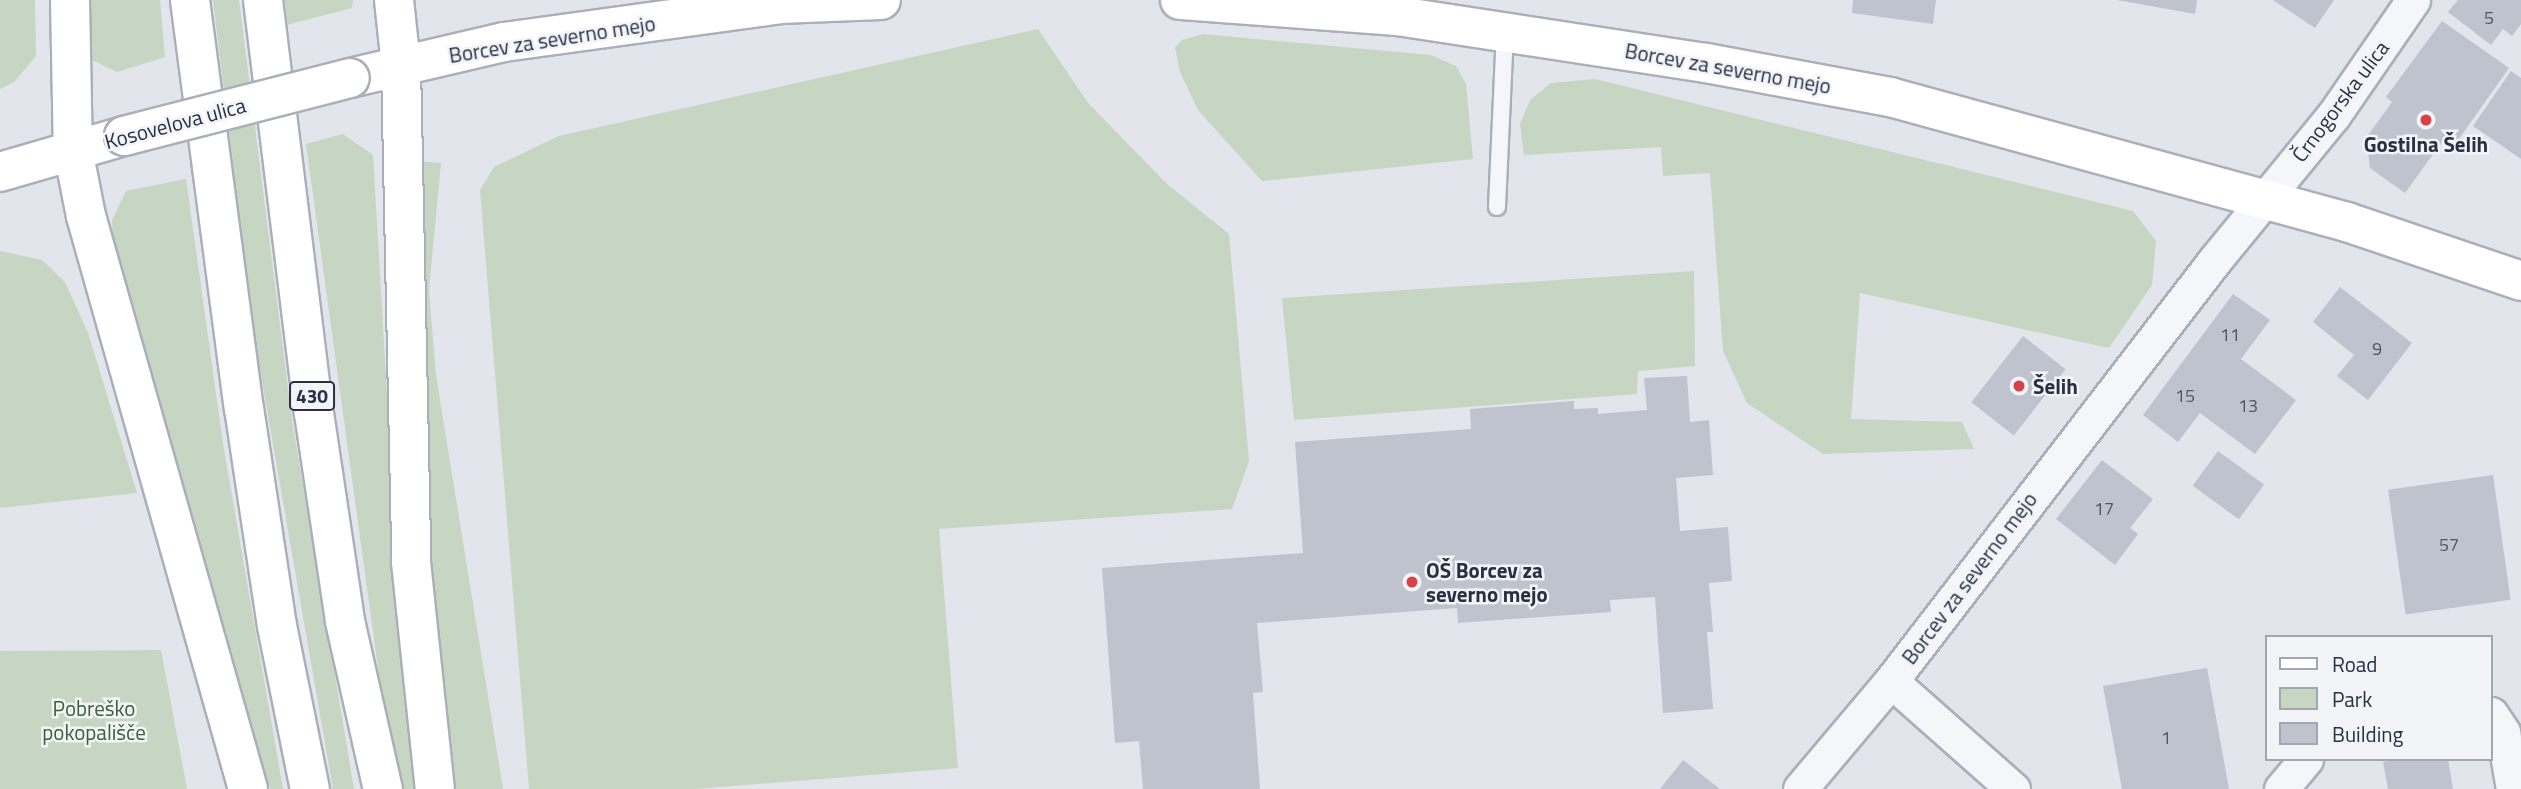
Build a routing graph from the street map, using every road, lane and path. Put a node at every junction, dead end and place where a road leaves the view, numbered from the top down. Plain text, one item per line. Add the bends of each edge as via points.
1 (70, 0) edge
2 (190, 0) edge
3 (263, 0) edge
4 (394, 0) edge
5 (881, 0) edge
6 (1180, 0) edge
7 (2410, 2) edge
8 (1505, 32) junction
9 (401, 66) junction
10 (350, 78) joint
11 (73, 150) junction
12 (0, 172) edge
13 (2265, 198) junction
14 (1497, 207) dead end
15 (2521, 281) edge
16 (1891, 681) junction
17 (2493, 717) edge
18 (2304, 761) edge
19 (248, 789) edge
20 (310, 789) edge
21 (383, 789) edge
22 (435, 789) edge
23 (1800, 789) edge
24 (2013, 789) edge
25 (2281, 789) edge
26 (2513, 789) edge

1 - 11 main road
2 - 20 main road via 254,476 277,626
3 - 21 main road, 430 via 345,621
4 - 9 main road
5 - 9 main road, Borcev za severno mejo via 780,4 504,42
6 - 8 main road, Borcev za severno mejo via 1398,16
7 - 13 street, Črnogorska ulica via 2333,116
8 - 13 main road, Borcev za severno mejo via 1890,97
8 - 14 lane
9 - 10 main road, Borcev za severno mejo
9 - 22 main road via 411,562
10 - 11 main road, Kosovelova ulica, bridge
11 - 12 main road, Kosovelova ulica
11 - 19 main road via 86,216
13 - 15 main road, Borcev za severno mejo
13 - 16 street, Borcev za severno mejo
16 - 23 street, Borcev za severno mejo
16 - 24 street
17 - 26 street via 2503,732
18 - 25 street

